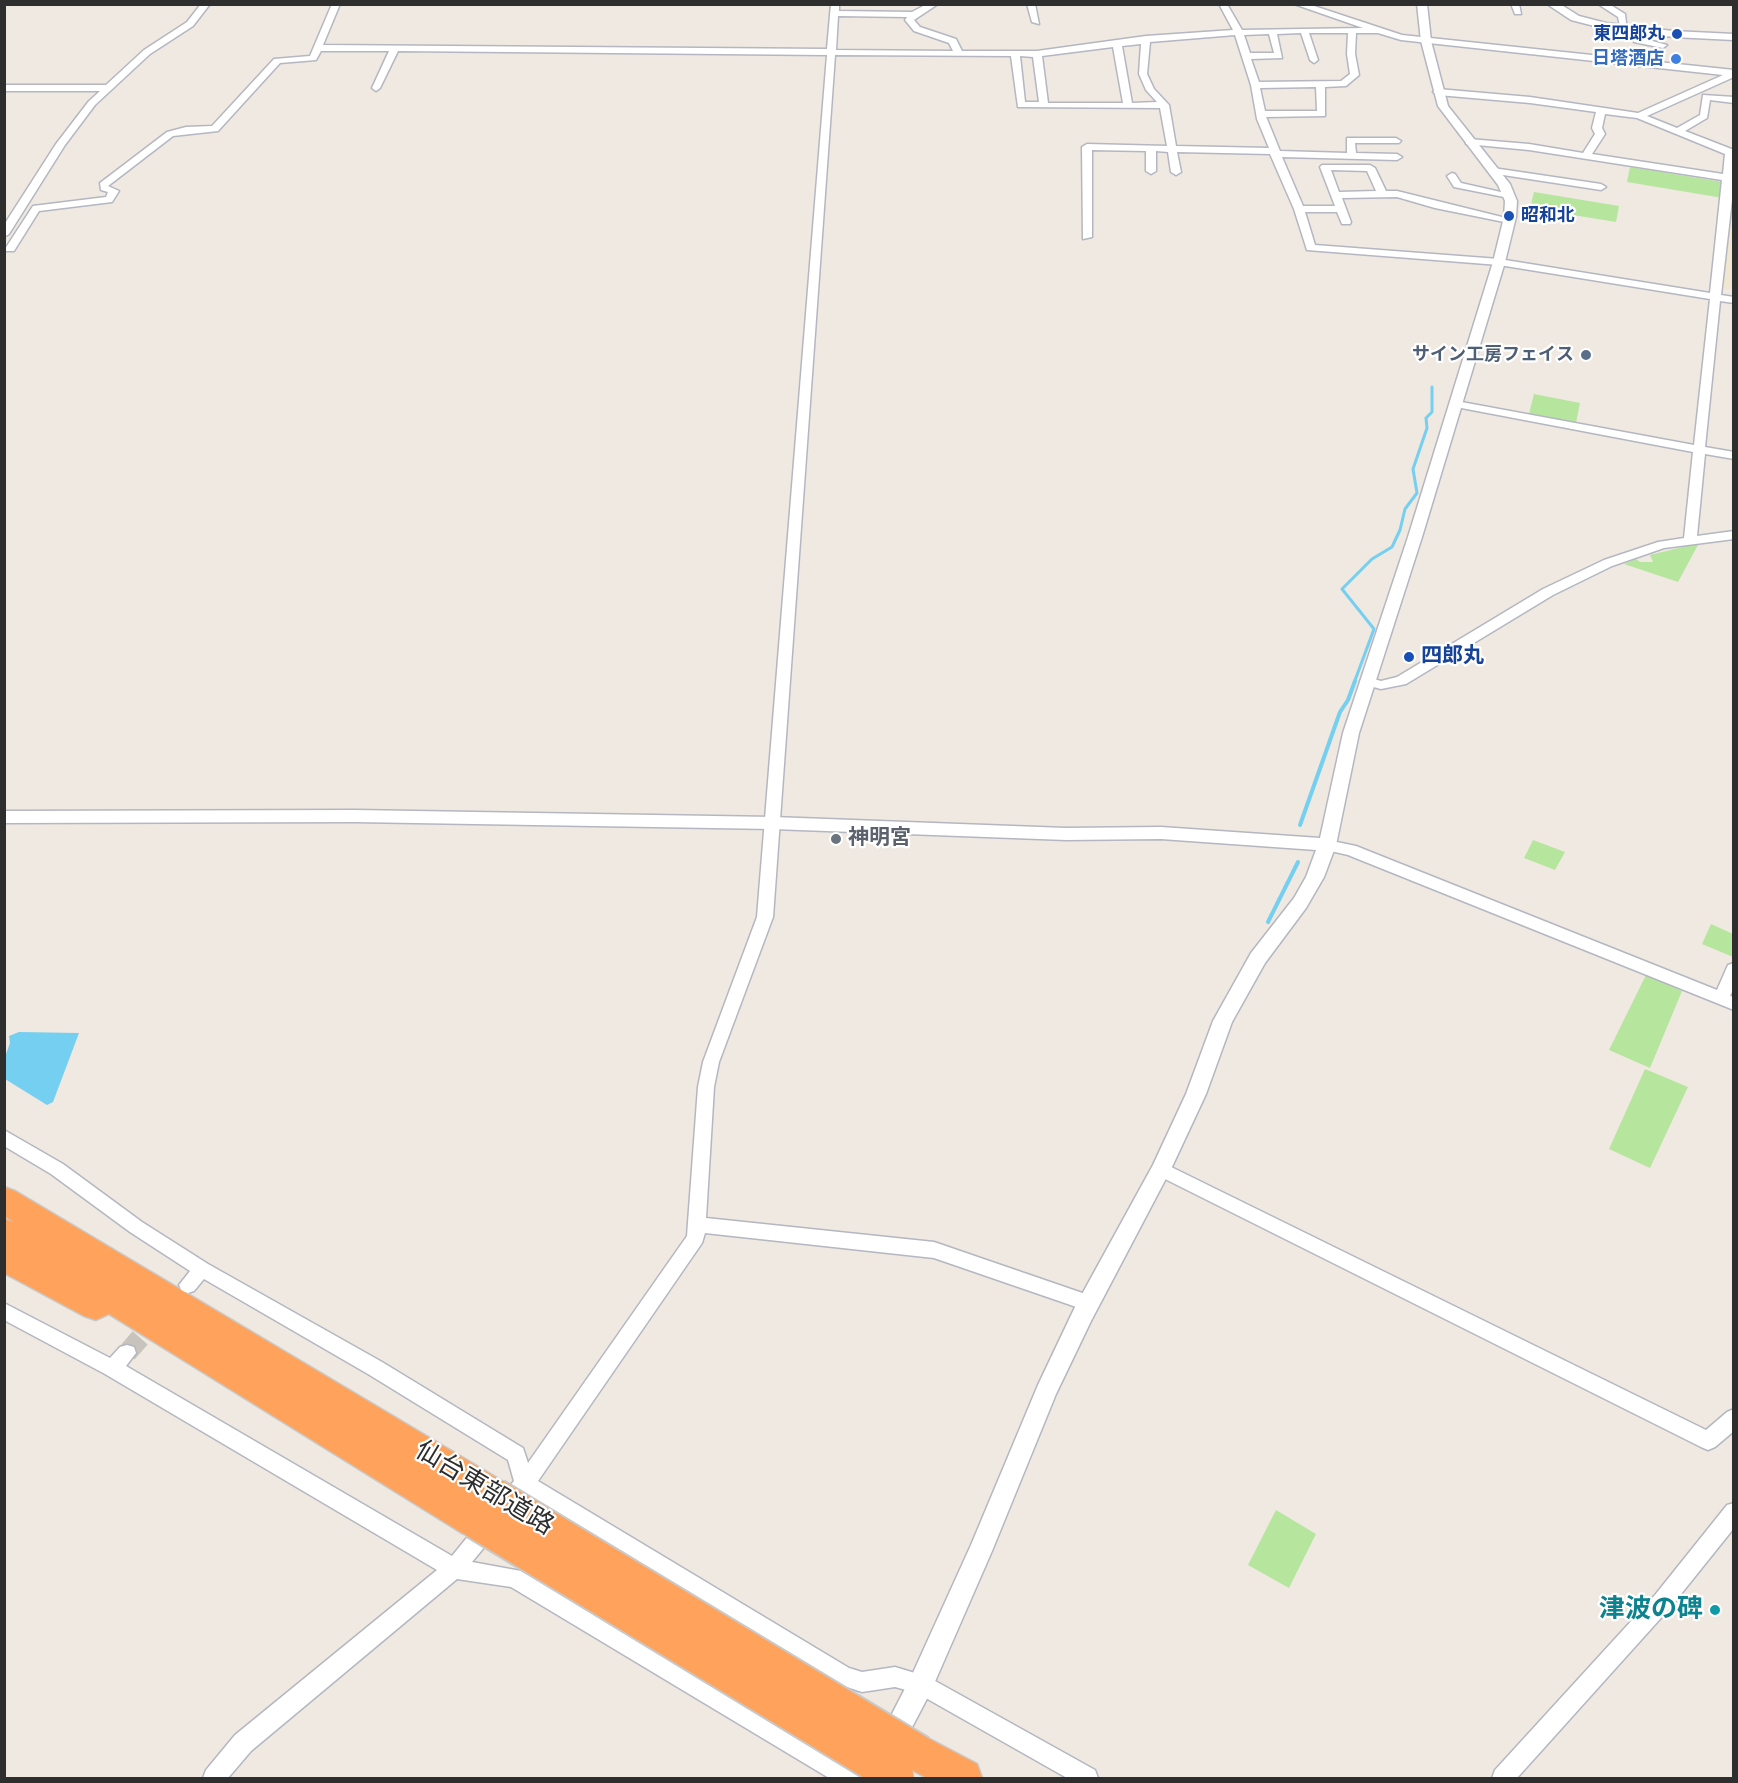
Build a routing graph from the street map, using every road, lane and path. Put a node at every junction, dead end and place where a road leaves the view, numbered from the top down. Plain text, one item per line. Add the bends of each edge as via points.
1 (206, 4) edge
2 (336, 4) edge
3 (934, 4) edge
4 (1031, 4) edge
5 (1223, 4) edge
6 (1298, 4) edge
7 (1422, 4) edge
8 (1552, 4) edge
9 (1602, 4) edge
10 (835, 9) edge
11 (913, 15) junction
12 (1036, 22) dead end
13 (1624, 28) junction
14 (1352, 29) junction
15 (1304, 30) junction
16 (1379, 30) junction
17 (1638, 30) junction
18 (1272, 31) junction
19 (1239, 33) junction
20 (1734, 37) edge
21 (1146, 39) junction
22 (845, 41) dead end
23 (1426, 41) junction
24 (1117, 43) junction
25 (1646, 43) junction
26 (1663, 45) dead end
27 (832, 46) junction
28 (318, 48) junction
29 (395, 48) junction
30 (958, 52) junction
31 (1015, 53) junction
32 (1037, 54) junction
33 (1245, 56) junction
34 (1314, 60) dead end
35 (1644, 65) junction
36 (1734, 73) edge
37 (1320, 84) junction
38 (1255, 85) junction
39 (4, 88) edge
40 (107, 88) junction
41 (376, 88) dead end
42 (1438, 92) junction
43 (1734, 100) edge
44 (1044, 105) junction
45 (1164, 105) junction
46 (1128, 106) junction
47 (1602, 110) junction
48 (1262, 114) junction
49 (1639, 116) junction
50 (1677, 132) junction
51 (1396, 141) dead end
52 (1469, 142) junction
53 (1151, 149) junction
54 (1173, 149) junction
55 (1274, 152) junction
56 (1732, 154) edge
57 (1352, 156) junction
58 (1586, 156) junction
59 (1397, 157) dead end
60 (1151, 171) dead end
61 (1493, 171) junction
62 (1176, 172) dead end
63 (1452, 176) dead end
64 (1731, 179) edge
65 (1601, 187) dead end
66 (1382, 193) junction
67 (1336, 195) junction
68 (1509, 195) junction
69 (1299, 209) junction
70 (1341, 209) junction
71 (1509, 220) junction
72 (1346, 222) dead end
73 (4, 234) edge
74 (1087, 237) dead end
75 (10, 249) dead end
76 (1498, 262) junction
77 (1717, 298) junction
78 (1734, 300) edge
79 (1456, 404) junction
80 (1698, 449) junction
81 (1734, 456) edge
82 (1734, 535) edge
83 (1690, 540) junction
84 (1367, 681) junction
85 (4, 817) edge
86 (773, 823) junction
87 (1326, 845) junction
88 (1734, 969) edge
89 (1727, 1001) edge
90 (4, 1137) edge
91 (1161, 1169) junction
92 (4, 1188) edge
93 (4, 1200) edge
94 (697, 1225) junction
95 (4, 1232) edge
96 (76, 1243) junction
97 (4, 1257) edge
98 (202, 1269) junction
99 (188, 1285) dead end
100 (1089, 1303) junction
101 (4, 1311) edge
102 (128, 1353) tunnel mouth
103 (112, 1368) junction
104 (289, 1405) junction
105 (1734, 1418) edge
106 (498, 1500) junction
107 (1734, 1512) edge
108 (454, 1569) junction
109 (921, 1684) junction
110 (908, 1766) edge
111 (213, 1779) edge
112 (849, 1779) edge
113 (871, 1779) edge
114 (963, 1779) edge
115 (1087, 1779) edge
116 (1503, 1779) edge

1 - 40 street via 190,24 147,52
2 - 28 street
3 - 11 street
4 - 12 street
5 - 19 street
6 - 16 street
7 - 23 street
8 - 13 street via 1575,18
9 - 13 street via 1622,16
10 - 11 street
10 - 27 street
11 - 30 street via 909,20 917,29 953,41
13 - 17 street
14 - 15 street
14 - 16 street
14 - 37 street via 1355,75 1343,84
15 - 18 street
15 - 34 street
16 - 23 street
17 - 20 street
17 - 25 street via 1637,40
18 - 19 street
18 - 33 street via 1280,56
19 - 21 street
19 - 33 street
21 - 24 street
21 - 45 street via 1143,74 1150,90
22 - 27 street
23 - 35 street
23 - 42 street
24 - 32 street
24 - 46 street
25 - 26 street
25 - 35 street
27 - 29 street
27 - 30 street
27 - 86 street
28 - 29 street
28 - 75 street via 313,58 277,61 215,129 170,134 103,185 114,190 109,200 36,208
29 - 41 street
30 - 31 street
31 - 32 street
31 - 44 street via 1021,105
32 - 44 street
33 - 38 street
35 - 36 street
36 - 49 street
37 - 38 street
37 - 48 street via 1323,114
38 - 48 street
39 - 40 street
40 - 73 street via 61,144
42 - 47 street
42 - 52 street via 1443,106
43 - 50 street via 1706,97 1704,116
44 - 46 street
45 - 46 street
45 - 54 street
47 - 49 street
47 - 58 street via 1597,128 1600,134
48 - 55 street
49 - 50 street
50 - 56 street
51 - 57 street via 1350,140
52 - 58 street
52 - 61 street
53 - 54 street
53 - 60 street
53 - 74 street via 1087,147
54 - 55 street
54 - 62 street
55 - 57 street
55 - 69 street
56 - 64 street
57 - 59 street
58 - 64 street
61 - 65 street
61 - 68 street
63 - 68 street via 1457,185
64 - 77 street
66 - 67 street
66 - 67 street via 1370,168 1325,167
66 - 71 street
67 - 70 street
68 - 71 street
69 - 70 street
69 - 76 street via 1311,248
70 - 72 street
71 - 76 street
76 - 77 street
76 - 79 street
77 - 78 street
77 - 80 street
79 - 80 street
79 - 84 street
80 - 81 street
80 - 83 street
82 - 83 street
83 - 84 street via 1640,551 1578,576 1401,681 1381,685
84 - 87 street
85 - 86 street via 355,816
86 - 87 street via 1066,834 1161,833
86 - 94 street via 765,917 705,1088
87 - 89 street via 1351,850
87 - 91 street via 1310,886 1258,958 1223,1021 1196,1094
88 - 89 street
90 - 98 street
91 - 100 street
91 - 105 street via 1708,1441
92 - 96 highway
93 - 96 highway, 仙台東部道路
94 - 100 street via 934,1250
94 - 106 street via 696,1238
95 - 104 highway, 仙台東部道路
96 - 106 highway, 仙台東部道路
97 - 104 highway
98 - 99 street
98 - 106 street via 516,1454
100 - 109 street via 1046,1392
101 - 103 street
102 - 103 street
103 - 108 street
104 - 106 highway, 仙台東部道路
106 - 108 street
106 - 109 street via 845,1677 862,1682 895,1677
106 - 110 highway, 仙台東部道路, bridge
107 - 116 street via 1662,1602
108 - 111 street via 243,1743
108 - 112 street via 514,1578
109 - 113 street
109 - 115 street
110 - 114 highway, 仙台東部道路

